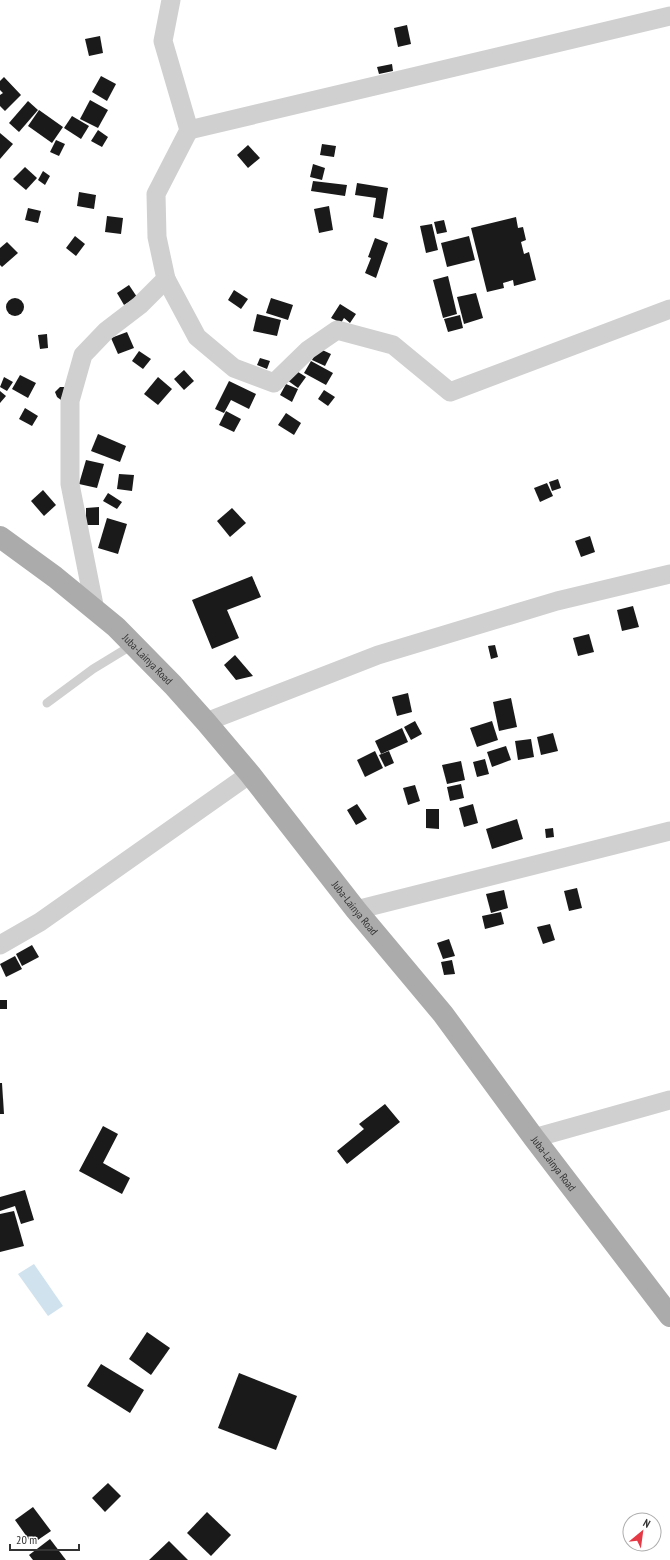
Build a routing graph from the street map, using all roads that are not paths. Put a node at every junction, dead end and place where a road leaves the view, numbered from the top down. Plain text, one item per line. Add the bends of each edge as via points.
1 (171, 0) edge
2 (670, 16) edge
3 (189, 130) junction
4 (166, 279) junction
5 (670, 309) edge
6 (0, 537) edge
7 (670, 574) edge
8 (96, 610) junction
9 (134, 644) junction
10 (47, 703) dead end
11 (206, 722) junction
12 (250, 774) junction
13 (670, 832) edge
14 (356, 910) junction
15 (0, 945) edge
16 (670, 1100) edge
17 (534, 1138) junction
18 (670, 1316) edge

1 - 3 street via 163,41
2 - 3 street
3 - 4 street via 156,194 157,237
4 - 5 street via 197,337 234,368 274,383 308,350 337,330 394,345 450,392
4 - 8 street via 140,305 106,330 83,355 70,401 70,484
6 - 8 main road, Juba-Lainya Road
7 - 11 street via 556,600 378,656
8 - 9 main road, Juba-Lainya Road
9 - 10 lane via 93,669
9 - 11 main road, Juba-Lainya Road
11 - 12 main road, Juba-Lainya Road
12 - 14 main road, Juba-Lainya Road
12 - 15 street via 40,922
13 - 14 street
14 - 17 main road, Juba-Lainya Road via 443,1014
16 - 17 street
17 - 18 main road, Juba-Lainya Road

